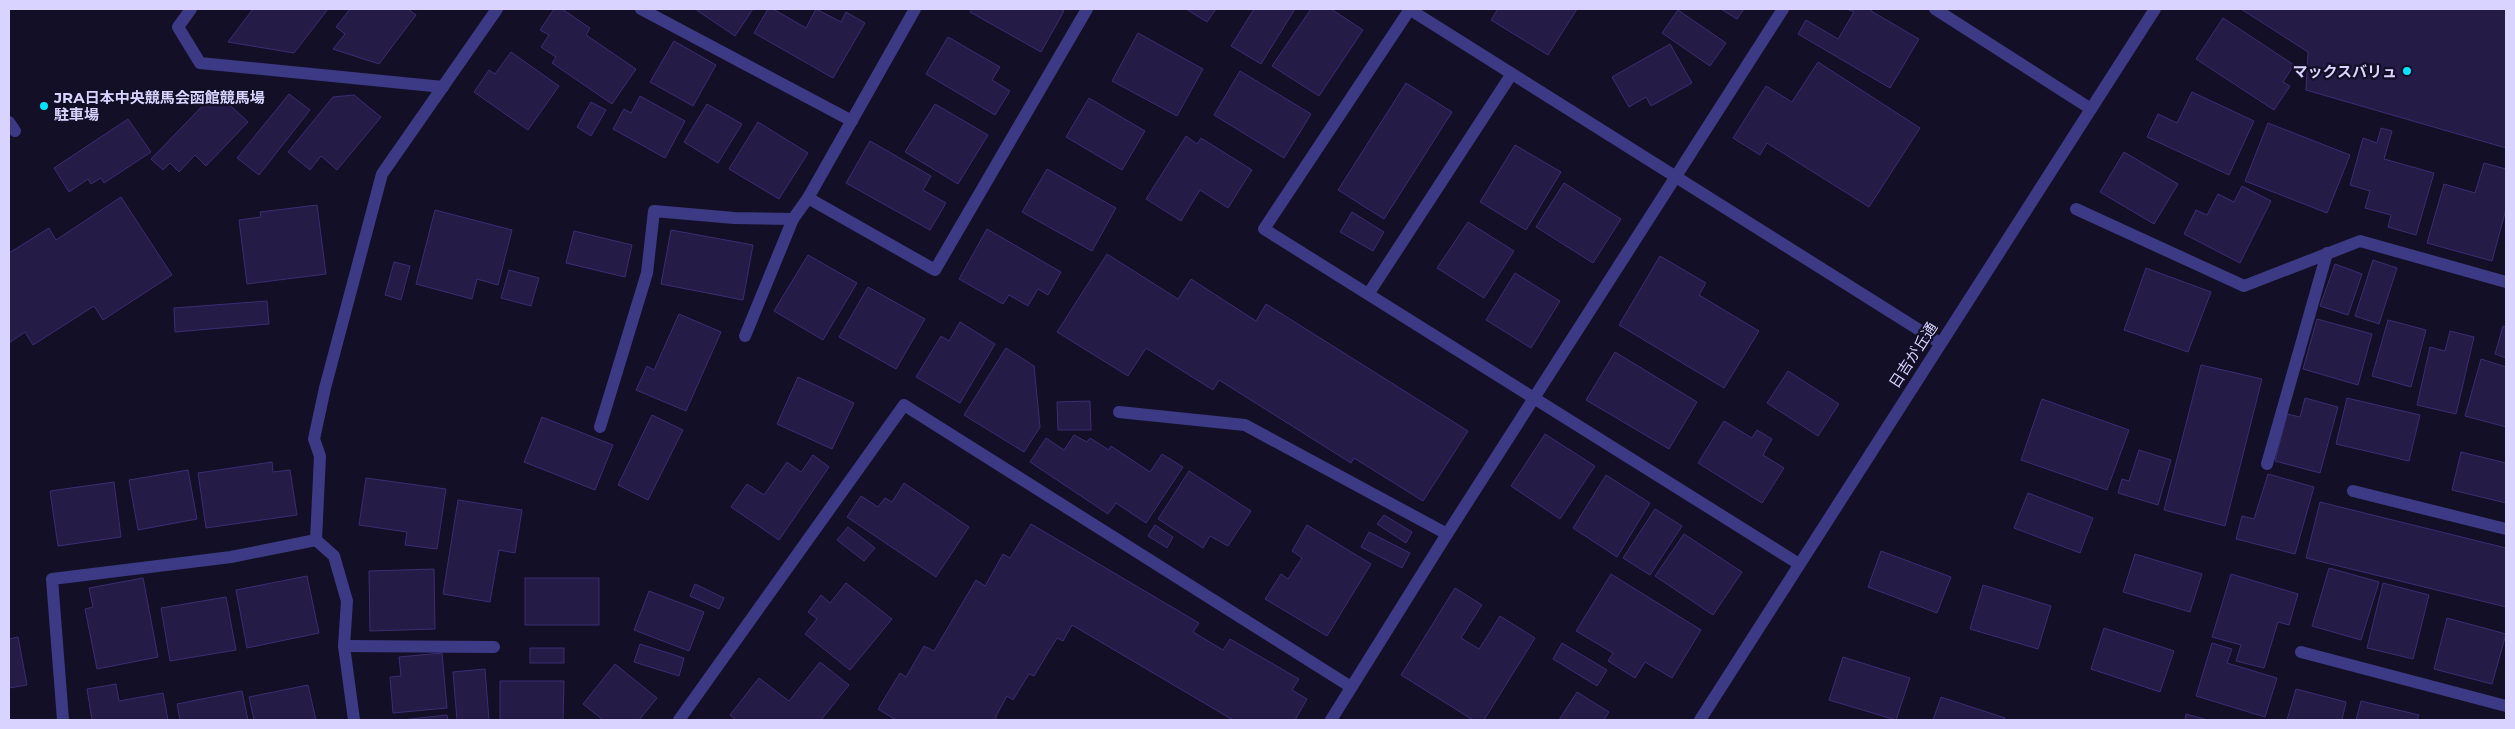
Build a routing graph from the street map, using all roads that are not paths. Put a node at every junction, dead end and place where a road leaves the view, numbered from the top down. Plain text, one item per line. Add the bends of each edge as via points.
1 (191, 9) edge
2 (497, 9) edge
3 (641, 9) edge
4 (915, 9) edge
5 (1087, 9) edge
6 (1410, 9) edge
7 (1783, 9) edge
8 (1935, 9) edge
9 (2155, 9) edge
10 (1511, 75) junction
11 (443, 87) junction
12 (2091, 108) junction
13 (852, 121) junction
14 (1676, 178) junction
15 (808, 198) junction
16 (2076, 209) dead end
17 (793, 219) junction
18 (2327, 253) junction
19 (2506, 282) edge
20 (1369, 293) junction
21 (745, 336) dead end
22 (1940, 343) junction
23 (1534, 398) junction
24 (1119, 412) dead end
25 (600, 428) dead end
26 (2267, 464) dead end
27 (2353, 491) dead end
28 (2506, 529) edge
29 (1447, 534) junction
30 (316, 540) junction
31 (1799, 564) junction
32 (344, 646) junction
33 (494, 647) dead end
34 (2301, 652) dead end
35 (1351, 687) junction
36 (2506, 706) edge
37 (63, 720) edge
38 (354, 720) edge
39 (679, 720) edge
40 (1331, 720) edge
41 (1700, 720) edge

1 - 11 street via 178,27 200,63
2 - 11 street
3 - 13 street
4 - 13 street
5 - 15 street via 934,270
6 - 10 street
6 - 20 street via 1264,229
7 - 14 street
8 - 12 street
9 - 12 street, 日吉が丘通
10 - 14 street
10 - 20 street
11 - 30 street via 382,174 314,439 320,456
12 - 22 street, 日吉が丘通
13 - 15 street
14 - 22 street
14 - 23 street
15 - 17 street
16 - 18 street via 2244,286
17 - 21 street
17 - 25 street via 654,211 647,273
18 - 19 street via 2360,241
18 - 26 street
20 - 23 street
22 - 31 street, 日吉が丘通
23 - 29 street
23 - 31 street
24 - 29 street via 1245,425
27 - 28 street
29 - 35 street
30 - 32 street via 334,556 347,601
30 - 37 street via 231,557 52,579
31 - 41 street, 日吉が丘通
32 - 33 street
32 - 38 street
34 - 36 street
35 - 39 street via 904,405
35 - 40 street

